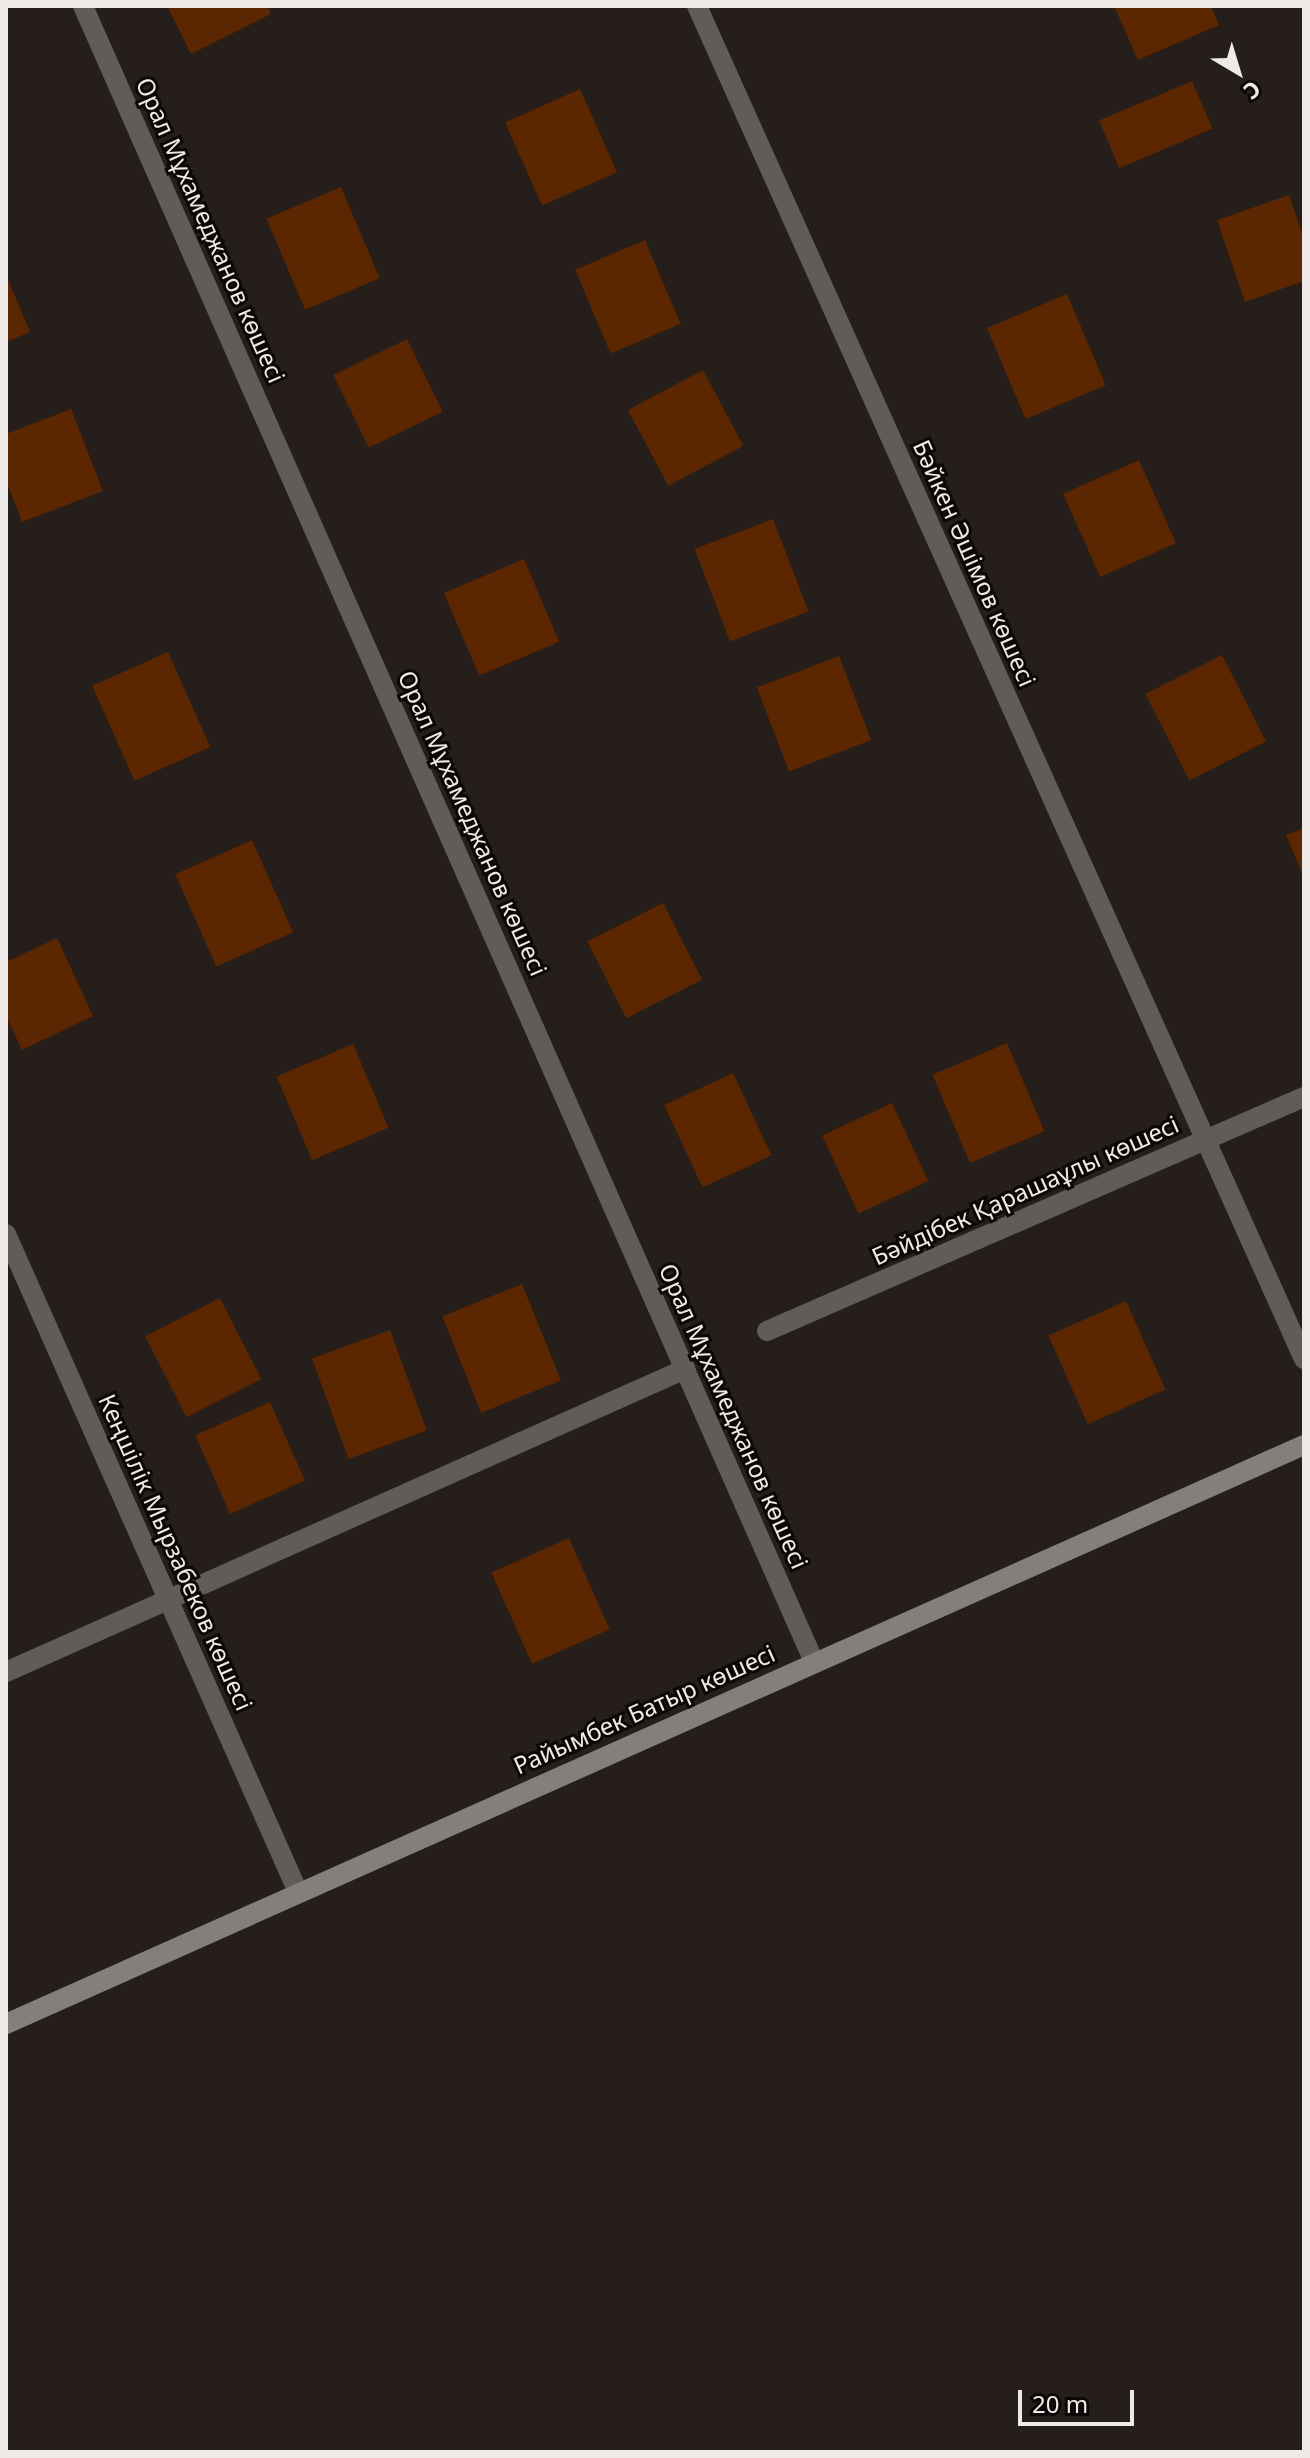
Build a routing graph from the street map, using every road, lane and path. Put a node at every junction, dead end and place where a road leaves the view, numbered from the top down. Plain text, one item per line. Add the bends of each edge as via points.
1 (83, 6) edge
2 (697, 6) edge
3 (1304, 1097) edge
4 (1205, 1140) junction
5 (6, 1234) edge
6 (767, 1331) dead end
7 (1304, 1359) edge
8 (685, 1369) junction
9 (1304, 1445) edge
10 (169, 1601) junction
11 (814, 1662) junction
12 (6, 1672) edge
13 (298, 1892) junction
14 (6, 2024) edge

1 - 8 street, Орал Мұхамеджанов көшесі
2 - 4 street, Бәйкен Әшімов көшесі
3 - 4 street, Бәйдібек Қарашаұлы көшесі
4 - 6 street, Бәйдібек Қарашаұлы көшесі
4 - 7 street, Бәйкен Әшімов көшесі
5 - 10 street, Кеңшілік Мырзабеков көшесі
8 - 10 street
8 - 11 street, Орал Мұхамеджанов көшесі
9 - 11 street, Райымбек Батыр көшесі
10 - 12 street
10 - 13 street, Кеңшілік Мырзабеков көшесі
11 - 13 street, Райымбек Батыр көшесі
13 - 14 street, Райымбек Батыр көшесі

